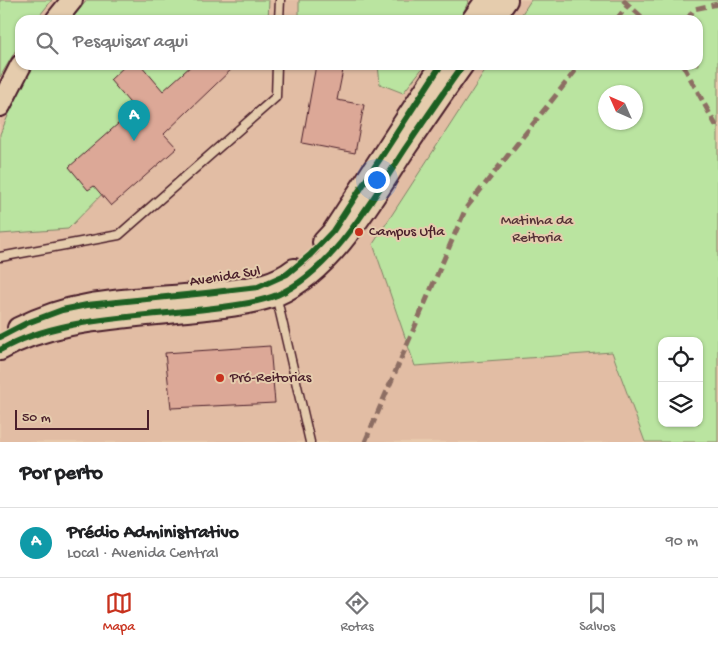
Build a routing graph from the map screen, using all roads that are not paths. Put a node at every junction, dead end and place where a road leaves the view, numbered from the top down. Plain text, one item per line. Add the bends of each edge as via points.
1 (72, 0) edge
2 (280, 0) edge
3 (486, 0) edge
4 (507, 0) edge
5 (60, 15) edge
6 (279, 15) edge
7 (476, 15) edge
8 (496, 15) edge
9 (18, 70) edge
10 (277, 70) edge
11 (438, 70) edge
12 (460, 70) edge
13 (0, 106) edge
14 (0, 257) edge
15 (274, 288) junction
16 (0, 337) edge
17 (0, 350) edge
18 (310, 442) edge

1 - 5 street
2 - 6 lane
3 - 7 street
4 - 8 street
9 - 13 street
10 - 14 lane via 276,97 119,235
11 - 15 street, Avenida Sul via 333,231
12 - 15 street, Avenida Sul via 358,221 324,261 299,282
15 - 16 street, Avenida Sul via 79,306 27,323
15 - 17 street, Avenida Sul via 249,302 58,327
15 - 18 lane

